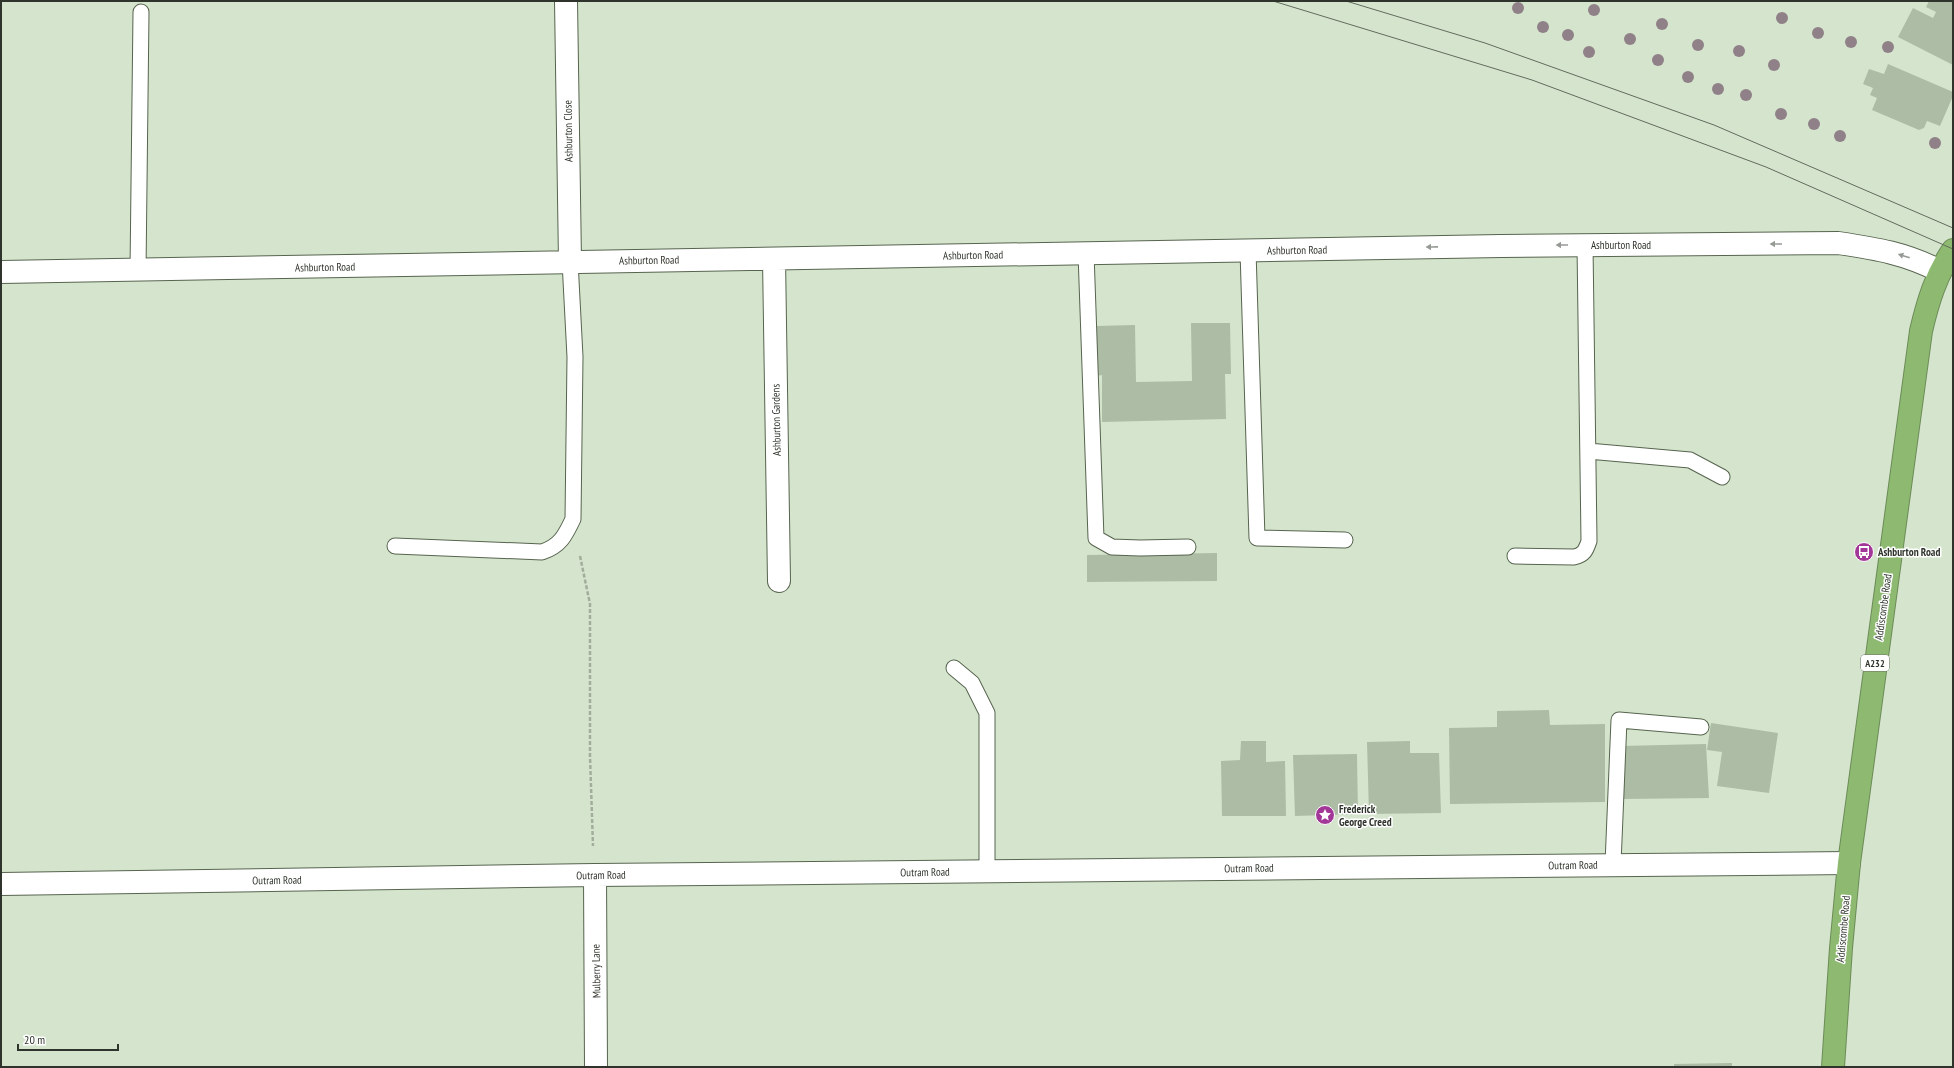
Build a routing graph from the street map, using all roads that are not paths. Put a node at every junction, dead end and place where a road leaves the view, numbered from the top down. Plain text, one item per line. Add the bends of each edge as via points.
1 (566, 1) edge
2 (141, 12) dead end
3 (1585, 245) junction
4 (1248, 251) junction
5 (1086, 253) junction
6 (774, 258) junction
7 (570, 261) junction
8 (1946, 261) edge
9 (138, 271) junction
10 (1, 272) edge
11 (1588, 451) junction
12 (1722, 477) dead end
13 (1345, 540) dead end
14 (395, 546) dead end
15 (1188, 547) dead end
16 (1515, 556) dead end
17 (779, 581) dead end
18 (954, 668) dead end
19 (1701, 727) dead end
20 (1849, 863) junction
21 (1613, 864) junction
22 (987, 871) junction
23 (595, 875) junction
24 (1, 884) edge
25 (596, 1067) edge
26 (1833, 1067) edge

1 - 7 street, Ashburton Close
2 - 9 lane
3 -> 4 street, Ashburton Road
8 -> 3 street, Ashburton Road via 1920,261 1886,250 1838,243
3 - 11 lane
4 - 5 street, Ashburton Road
4 - 13 lane via 1257,538
5 - 6 street, Ashburton Road
5 - 15 lane via 1096,538 1112,547
6 - 7 street, Ashburton Road
6 - 17 street, Ashburton Gardens
7 - 9 street, Ashburton Road
7 - 14 lane via 575,357 573,518 566,534 554,548 542,552
8 - 20 highway, Addiscombe Road / A232 via 1927,306 1921,331
9 - 10 street, Ashburton Road
11 - 12 lane via 1690,460
11 - 16 lane via 1589,541 1586,549 1581,555 1574,557
18 - 22 lane via 972,683 987,713
19 - 21 lane via 1619,720
20 - 21 street, Outram Road
20 - 26 highway, Addiscombe Road / A232
21 - 22 street, Outram Road
22 - 23 street, Outram Road
23 - 24 street, Outram Road
23 - 25 street, Mulberry Lane

